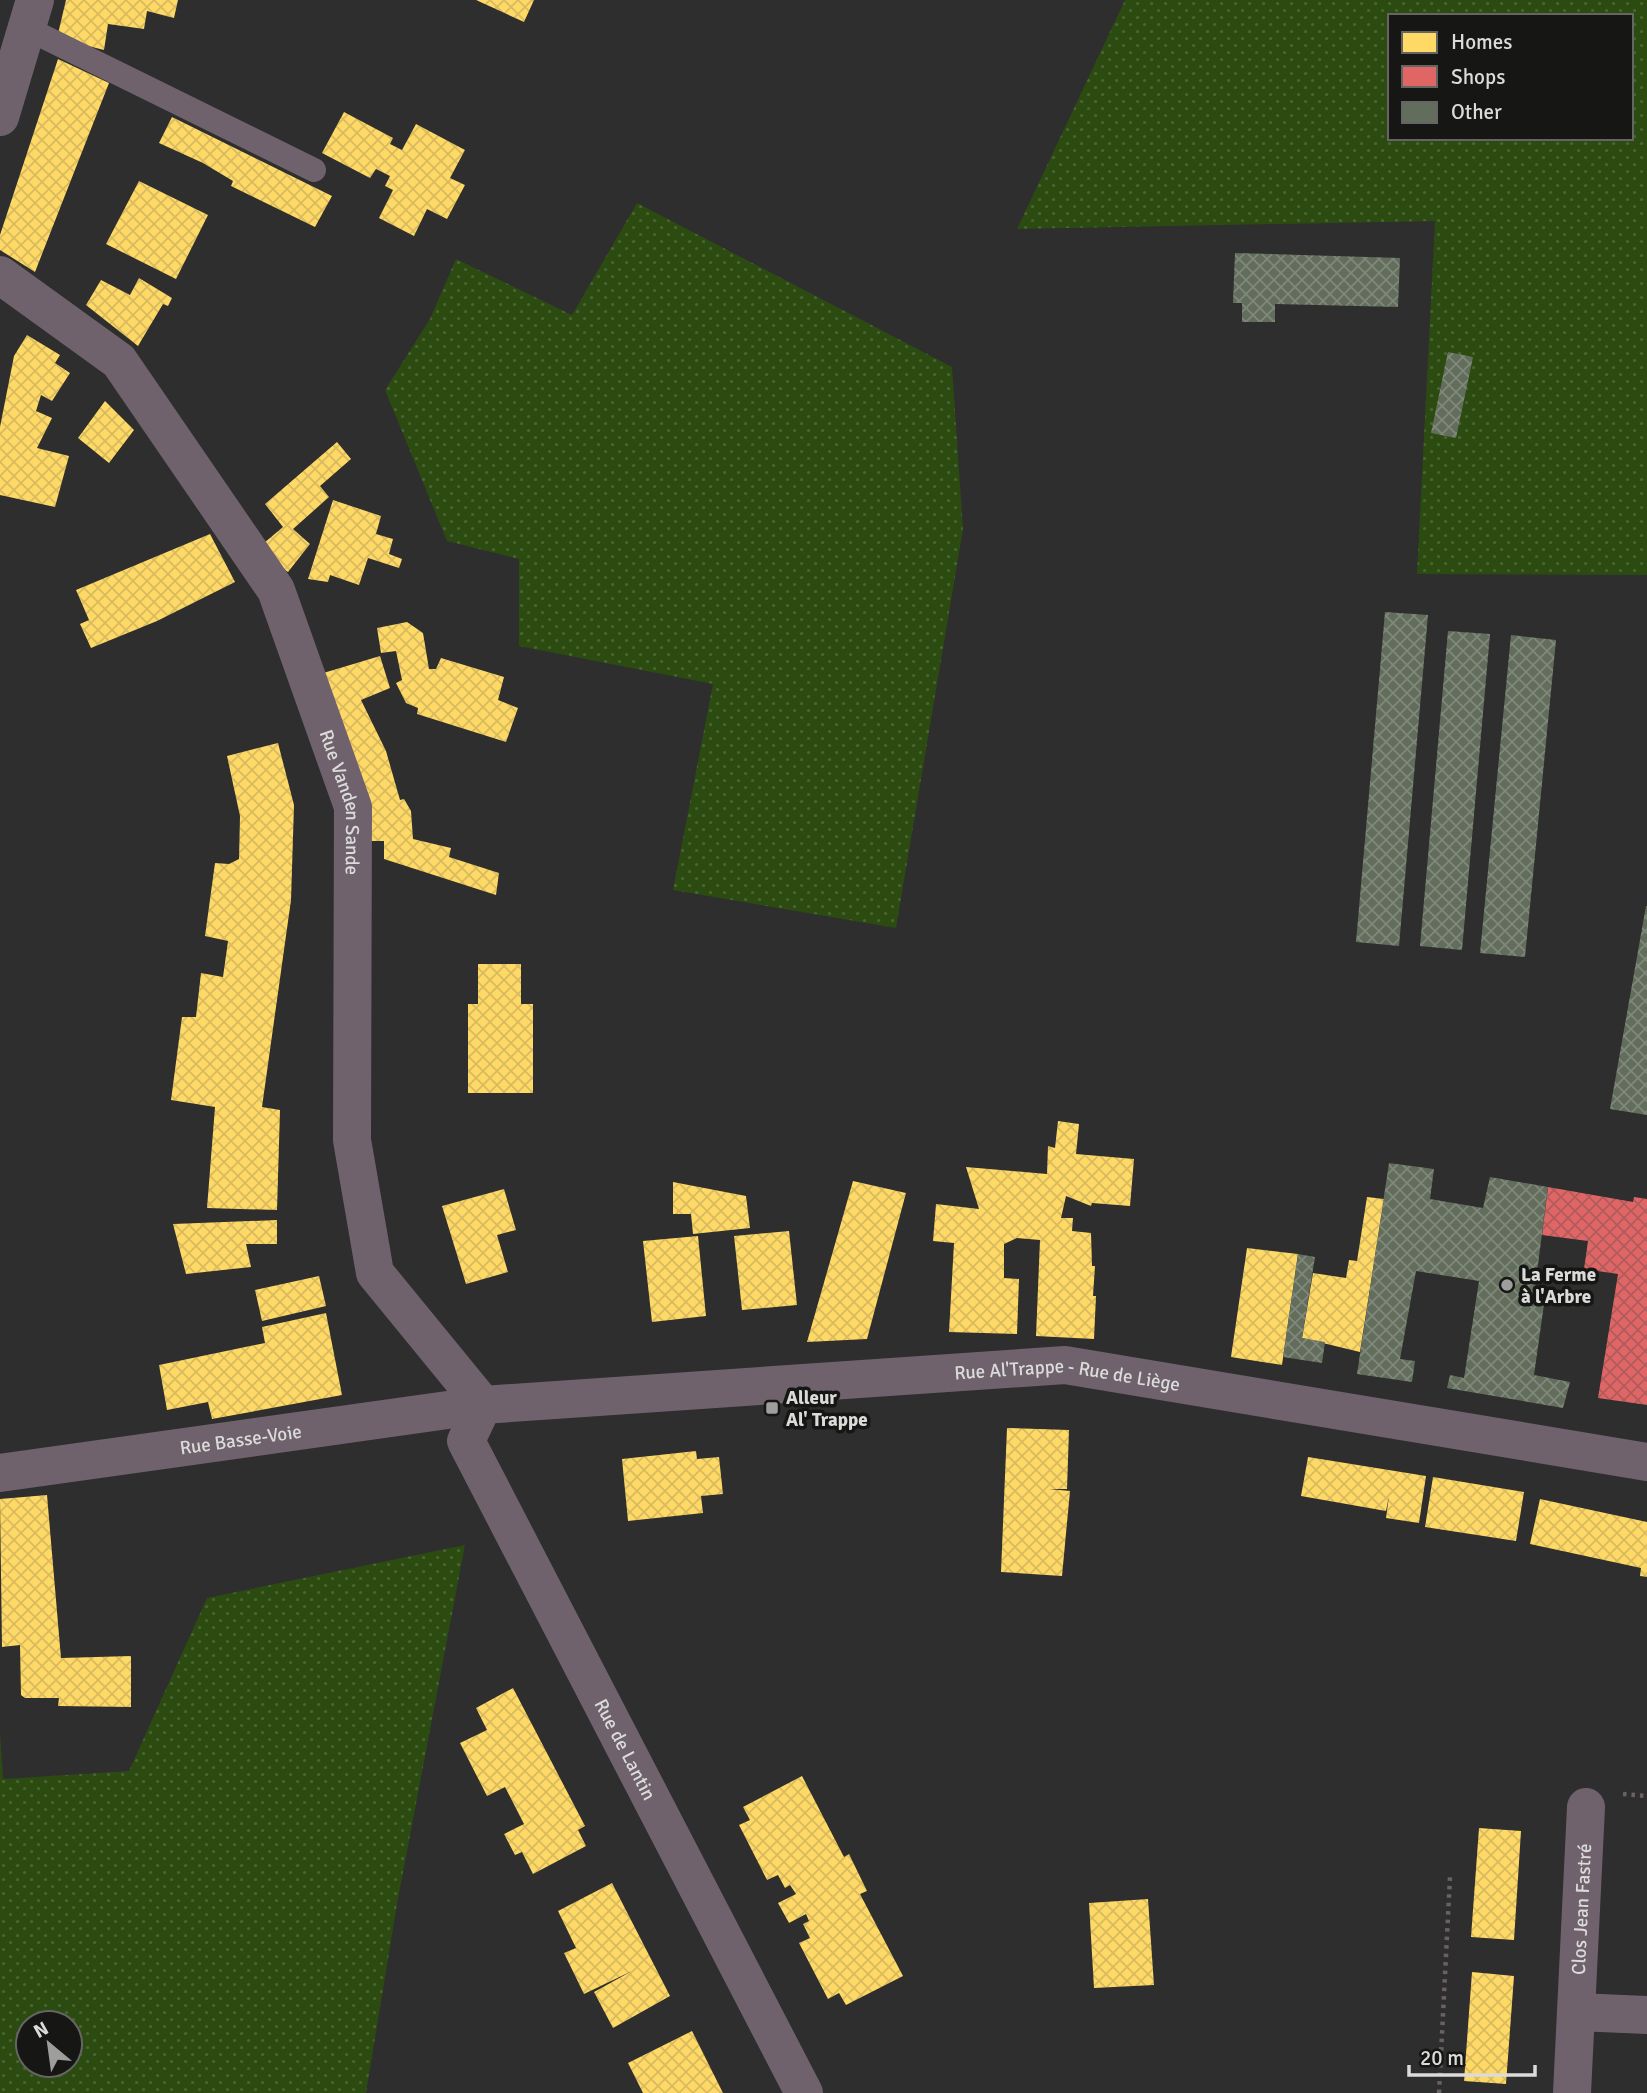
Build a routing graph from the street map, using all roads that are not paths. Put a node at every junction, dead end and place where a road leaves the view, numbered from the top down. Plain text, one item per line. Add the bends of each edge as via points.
1 (31, 15) edge
2 (0, 117) edge
3 (314, 170) dead end
4 (0, 275) edge
5 (483, 1405) junction
6 (1647, 1462) edge
7 (0, 1473) edge
8 (1586, 1807) dead end
9 (1577, 2012) junction
10 (1647, 2015) edge
11 (804, 2093) edge
12 (1572, 2093) edge

1 - 2 street
1 - 3 lane
4 - 5 street, Rue Vanden Sande via 119,361 276,590 353,807 352,1140 375,1273
5 - 6 street, Rue Al'Trappe - Rue de Liège via 1065,1365
5 - 7 street, Rue Basse-Voie
5 - 11 street, Rue de Lantin via 467,1441
8 - 9 street, Clos Jean Fastré
9 - 10 street
9 - 12 street, Clos Jean Fastré

